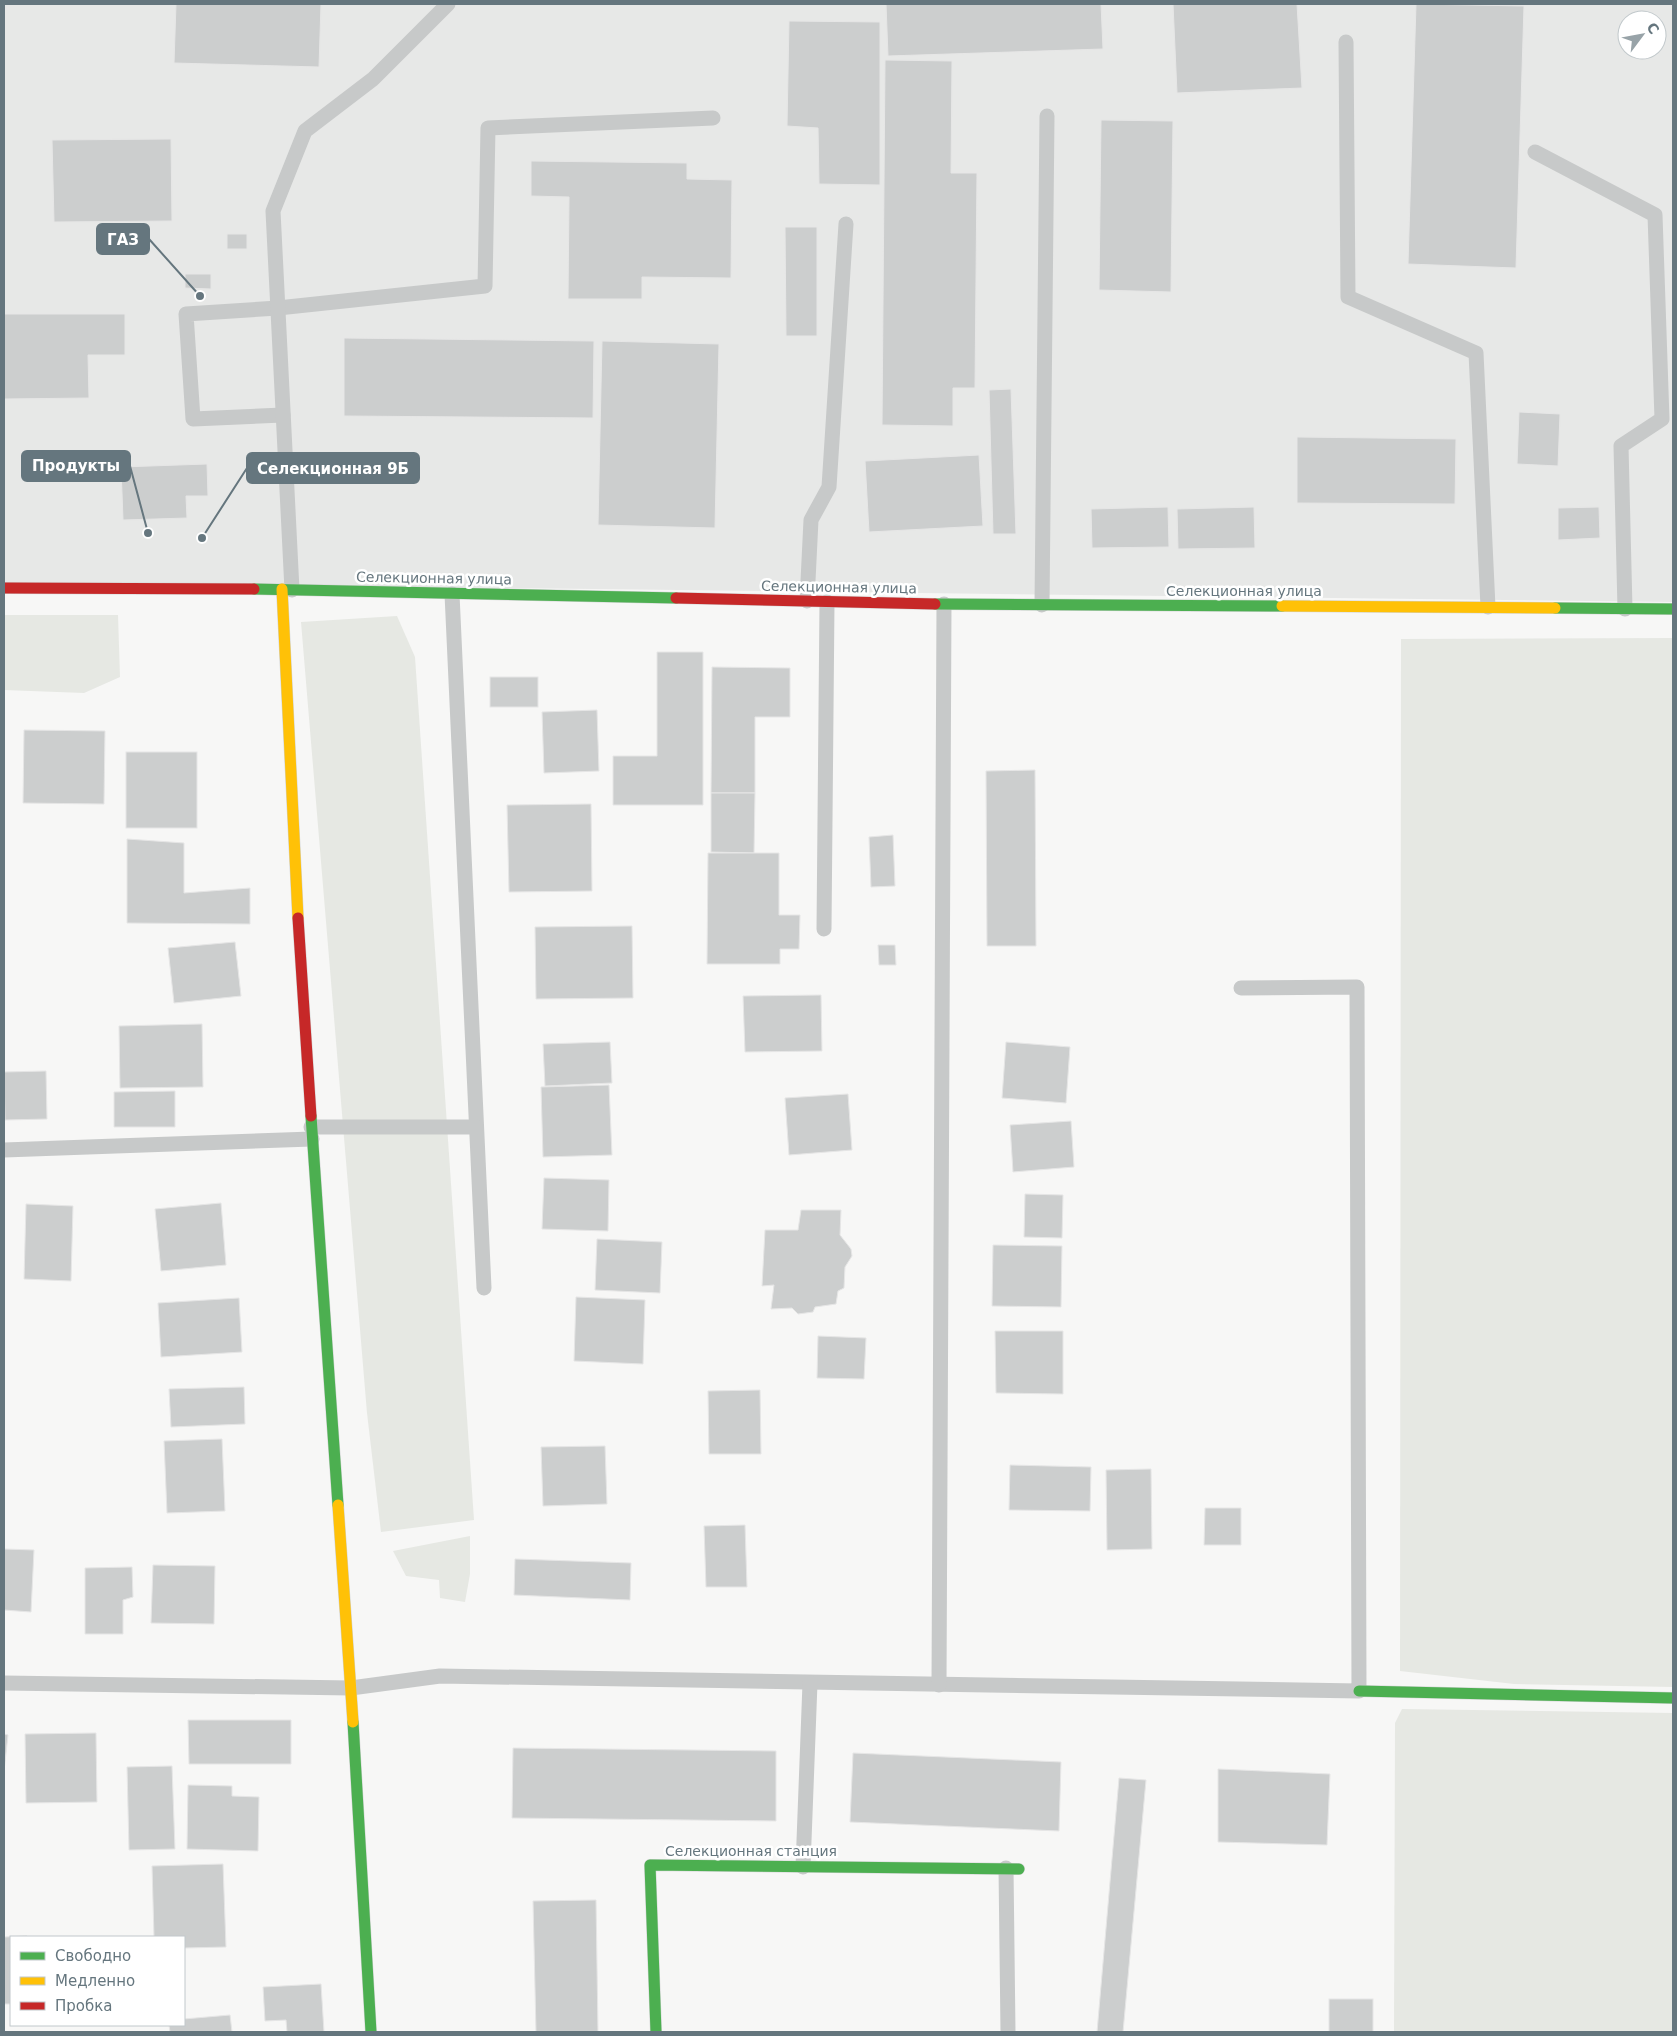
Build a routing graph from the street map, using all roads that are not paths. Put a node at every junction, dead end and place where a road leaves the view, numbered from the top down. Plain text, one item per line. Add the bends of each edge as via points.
1 (448, 4) edge
2 (1346, 42) dead end
3 (1047, 116) dead end
4 (713, 118) dead end
5 (1535, 152) dead end
6 (846, 224) dead end
7 (278, 308) junction
8 (283, 415) junction
9 (4, 588) edge
10 (287, 590) junction
11 (452, 594) junction
12 (807, 601) junction
13 (827, 602) junction
14 (944, 604) junction
15 (1042, 605) junction
16 (1488, 608) junction
17 (1625, 608) junction
18 (1673, 609) edge
19 (824, 929) dead end
20 (1241, 988) dead end
21 (476, 1127) junction
22 (311, 1133) junction
23 (4, 1150) edge
24 (484, 1288) dead end
25 (4, 1682) edge
26 (810, 1683) junction
27 (939, 1685) junction
28 (351, 1688) junction
29 (1359, 1691) junction
30 (1673, 1698) edge
31 (803, 1867) junction
32 (1012, 1869) joint
33 (372, 2032) edge
34 (656, 2032) edge
35 (1008, 2032) edge

1 - 7 lane via 372,79 305,131 273,210
2 - 16 lane via 1348,296 1476,353
3 - 15 lane
4 - 7 lane via 488,128 485,286
5 - 17 lane via 1654,215 1662,419 1621,446
6 - 12 lane via 828,487 811,520
7 - 8 lane
7 - 8 lane via 186,314 193,419
8 - 10 lane
9 - 10 street, Селекционная улица
10 - 11 street, Селекционная улица
10 - 22 street
11 - 12 street, Селекционная улица
11 - 21 lane
12 - 13 street, Селекционная улица
13 - 14 street, Селекционная улица
13 - 19 lane
14 - 15 street, Селекционная улица
14 - 27 lane
15 - 16 street, Селекционная улица
16 - 17 street, Селекционная улица
17 - 18 street, Селекционная улица
20 - 29 lane via 1357,987
21 - 22 lane
21 - 24 lane
22 - 23 lane
22 - 28 street
25 - 28 lane
26 - 27 lane
26 - 28 lane via 440,1676
26 - 31 lane
27 - 29 lane
28 - 33 street
29 - 30 street
31 - 32 street, Селекционная станция
31 - 34 street, Селекционная станция via 650,1865
32 - 35 lane

